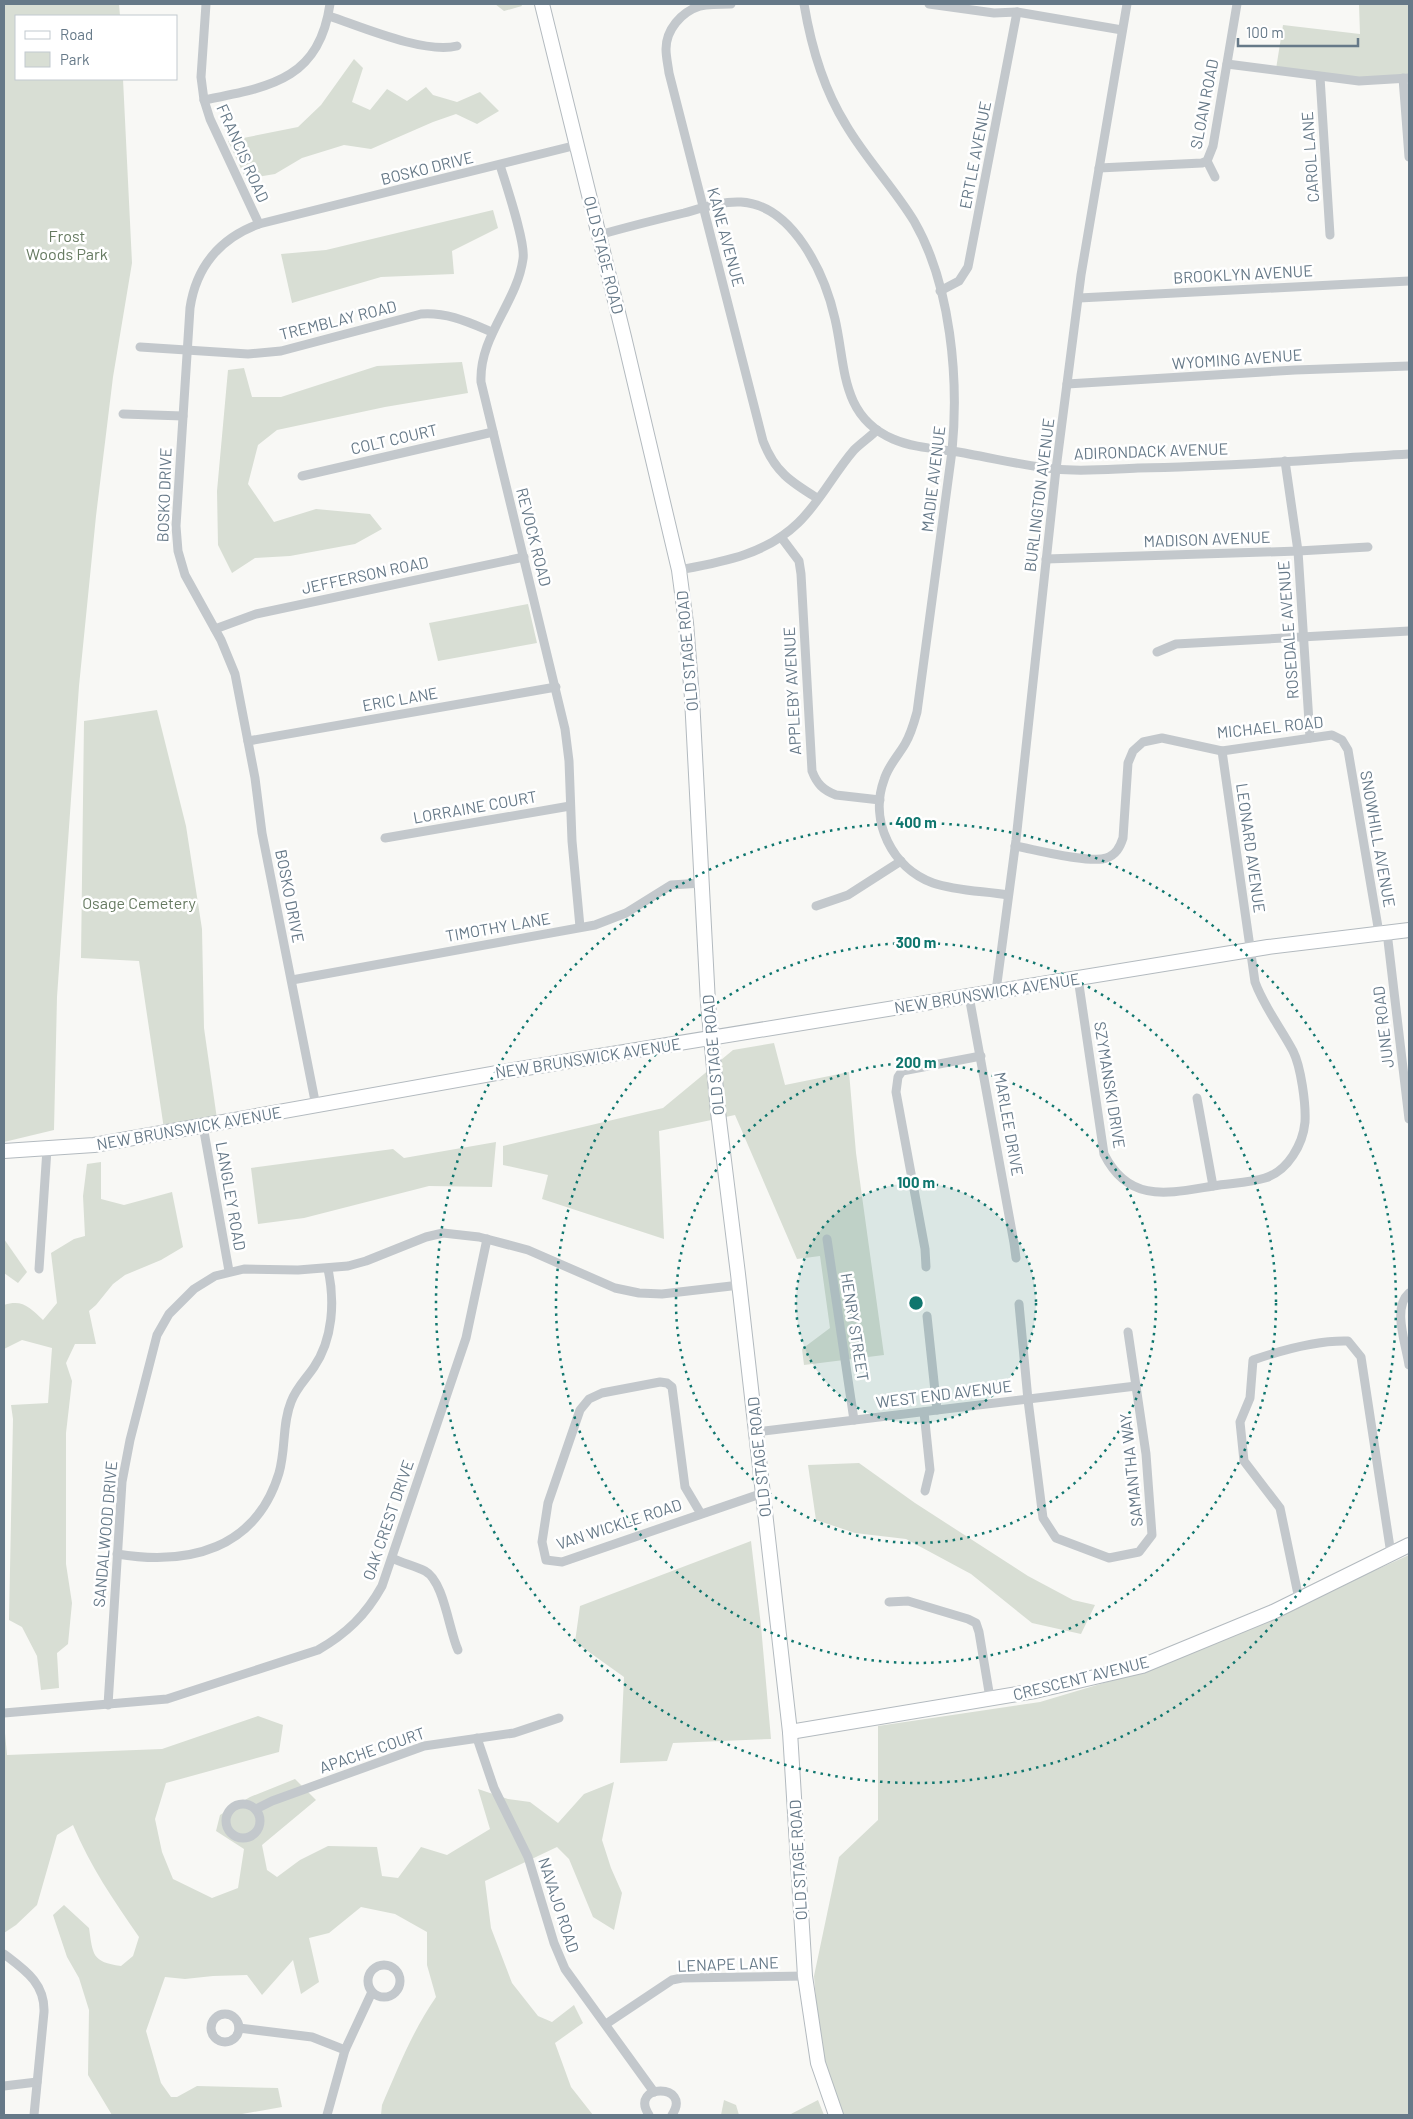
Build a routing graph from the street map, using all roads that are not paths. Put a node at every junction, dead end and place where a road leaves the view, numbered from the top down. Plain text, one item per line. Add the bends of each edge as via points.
1 (206, 4) edge
2 (330, 4) edge
3 (542, 4) edge
4 (731, 4) edge
5 (804, 4) edge
6 (929, 4) edge
7 (1127, 4) edge
8 (1237, 4) edge
9 (1017, 12) junction
10 (328, 16) junction
11 (1122, 30) junction
12 (457, 46) dead end
13 (1227, 64) junction
14 (1320, 77) junction
15 (1406, 78) edge
16 (204, 100) junction
17 (577, 145) junction
18 (1409, 157) edge
19 (1207, 161) junction
20 (500, 165) junction
21 (1099, 168) junction
22 (1215, 177) dead end
23 (702, 208) junction
24 (259, 224) junction
25 (599, 234) junction
26 (1330, 235) dead end
27 (1409, 281) edge
28 (940, 290) junction
29 (1079, 298) junction
30 (492, 332) junction
31 (140, 347) dead end
32 (187, 350) junction
33 (1409, 366) edge
34 (1067, 384) junction
35 (123, 414) dead end
36 (183, 416) junction
37 (877, 430) junction
38 (493, 432) junction
39 (952, 451) junction
40 (1409, 454) edge
41 (1285, 460) junction
42 (1056, 470) junction
43 (302, 476) dead end
44 (817, 498) junction
45 (781, 537) junction
46 (1368, 547) dead end
47 (1298, 551) junction
48 (524, 557) junction
49 (1046, 559) junction
50 (679, 570) junction
51 (215, 629) junction
52 (1409, 632) edge
53 (1304, 637) junction
54 (1157, 652) dead end
55 (556, 687) junction
56 (1310, 738) junction
57 (248, 741) junction
58 (1348, 750) joint
59 (1222, 751) junction
60 (880, 800) junction
61 (570, 806) junction
62 (385, 838) dead end
63 (1015, 846) junction
64 (900, 861) junction
65 (702, 882) junction
66 (1008, 895) junction
67 (816, 906) dead end
68 (580, 928) junction
69 (1409, 930) edge
70 (1383, 933) junction
71 (1251, 950) junction
72 (1078, 978) junction
73 (292, 980) junction
74 (996, 991) junction
75 (969, 996) junction
76 (711, 1038) junction
77 (981, 1056) junction
78 (1197, 1098) dead end
79 (316, 1106) junction
80 (1409, 1119) edge
81 (203, 1126) junction
82 (47, 1149) junction
83 (4, 1151) edge
84 (1213, 1186) junction
85 (487, 1239) junction
86 (827, 1239) dead end
87 (1016, 1258) dead end
88 (328, 1268) junction
89 (926, 1268) dead end
90 (39, 1269) dead end
91 (229, 1272) junction
92 (740, 1286) junction
93 (1409, 1293) edge
94 (1019, 1304) dead end
95 (927, 1316) dead end
96 (1128, 1332) dead end
97 (1409, 1365) edge
98 (1136, 1386) junction
99 (1028, 1400) junction
100 (937, 1410) junction
101 (924, 1412) junction
102 (854, 1420) junction
103 (756, 1432) junction
104 (924, 1491) dead end
105 (763, 1493) junction
106 (700, 1514) junction
107 (1409, 1545) edge
108 (118, 1554) junction
109 (1392, 1554) junction
110 (392, 1558) junction
111 (1299, 1599) junction
112 (890, 1602) dead end
113 (458, 1650) dead end
114 (990, 1698) junction
115 (108, 1705) junction
116 (4, 1713) edge
117 (558, 1718) dead end
118 (790, 1732) junction
119 (477, 1738) junction
120 (256, 1810) dead end
121 (4, 1954) edge
122 (805, 1976) junction
123 (372, 1992) dead end
124 (606, 2024) junction
125 (239, 2028) dead end
126 (345, 2050) junction
127 (37, 2082) junction
128 (4, 2086) edge
129 (654, 2092) junction
130 (34, 2115) edge
131 (327, 2115) edge
132 (649, 2115) edge
133 (672, 2115) edge
134 (836, 2115) edge

1 - 16 street, FRANCIS ROAD via 201,78
2 - 10 street
3 - 17 main road, OLD STAGE ROAD
4 - 23 street, KANE AVENUE via 701,6 689,11 669,33 666,48 669,73
5 - 28 street, MADIE AVENUE via 817,65 831,96 846,125 914,222
6 - 9 street via 994,14
7 - 11 street, BURLINGTON AVENUE
8 - 13 street, SLOAN ROAD
9 - 11 street
9 - 28 street, ERTLE AVENUE via 968,268 959,281
10 - 12 street via 425,48
10 - 16 street via 314,50 286,77 260,88
11 - 21 street, BURLINGTON AVENUE
13 - 14 street
13 - 19 street, SLOAN ROAD via 1213,146
14 - 15 street via 1359,81
14 - 26 street, CAROL LANE
15 - 18 street
16 - 24 street, FRANCIS ROAD
17 - 20 street, BOSKO DRIVE
17 - 25 main road, OLD STAGE ROAD
19 - 21 street, SLOAN ROAD
19 - 22 street
20 - 24 street, BOSKO DRIVE
20 - 30 street, REVOCK ROAD via 524,257 517,280
21 - 29 street, BURLINGTON AVENUE
23 - 25 street, ADIRONDACK AVENUE
23 - 37 street, ADIRONDACK AVENUE via 734,202 749,203 776,213 792,228 826,290 851,397 859,412
23 - 44 street, KANE AVENUE via 767,450 788,480
24 - 32 street, BOSKO DRIVE via 225,242 202,269 191,298
25 - 50 main road, OLD STAGE ROAD
27 - 29 street, BROOKLYN AVENUE
28 - 39 street, MADIE AVENUE via 954,377
29 - 34 street, BURLINGTON AVENUE
30 - 32 street, TREMBLAY ROAD via 444,314 421,314 281,351 248,354
30 - 38 street, REVOCK ROAD via 480,374
31 - 32 street, TREMBLAY ROAD
32 - 36 street, BOSKO DRIVE
33 - 34 street, WYOMING AVENUE
34 - 42 street, BURLINGTON AVENUE
35 - 36 street
36 - 51 street, BOSKO DRIVE via 176,526 178,551 190,586
37 - 39 street, ADIRONDACK AVENUE via 901,442
37 - 44 street via 854,450
38 - 43 street, COLT COURT
38 - 48 street, REVOCK ROAD
39 - 42 street, ADIRONDACK AVENUE
39 - 60 street, MADIE AVENUE via 917,712 906,743 884,778
40 - 41 street, ADIRONDACK AVENUE
41 - 42 street, ADIRONDACK AVENUE via 1175,468
41 - 47 street, ROSEDALE AVENUE
42 - 49 street, BURLINGTON AVENUE
44 - 45 street via 799,522
45 - 50 street via 744,556
45 - 60 street, APPLEBY AVENUE via 799,561 801,574 812,772 818,784 829,793
46 - 47 street, MADISON AVENUE
47 - 49 street, MADISON AVENUE
47 - 53 street, ROSEDALE AVENUE
48 - 51 street, JEFFERSON ROAD via 256,614
48 - 55 street, REVOCK ROAD
49 - 63 street, BURLINGTON AVENUE
50 - 65 main road, OLD STAGE ROAD via 692,698
51 - 57 street, BOSKO DRIVE via 235,674
52 - 53 street
53 - 54 street via 1176,644
53 - 56 street, ROSEDALE AVENUE
55 - 57 street, ERIC LANE
55 - 61 street, REVOCK ROAD via 566,737
56 - 58 street, MICHAEL ROAD via 1337,737
56 - 59 street, MICHAEL ROAD
57 - 73 street, BOSKO DRIVE via 262,833
58 - 70 street, SNOWHILL AVENUE
59 - 63 street, MICHAEL ROAD via 1162,738 1137,746 1128,763 1123,838 1117,851 1105,859 1091,860
59 - 71 street, LEONARD AVENUE
60 - 64 street, MADIE AVENUE via 882,828
61 - 62 street, LORRAINE COURT
61 - 68 street, REVOCK ROAD
63 - 66 street, BURLINGTON AVENUE
64 - 66 street, MADIE AVENUE via 917,875 940,885
64 - 67 street via 848,895
65 - 68 street, TIMOTHY LANE via 671,885 626,912
65 - 76 main road, OLD STAGE ROAD
66 - 74 street, BURLINGTON AVENUE
68 - 73 street, TIMOTHY LANE
69 - 70 main road, NEW BRUNSWICK AVENUE
70 - 71 main road, NEW BRUNSWICK AVENUE
70 - 80 street, JUNE ROAD
71 - 72 main road, NEW BRUNSWICK AVENUE
71 - 84 street, SZYMANSKI DRIVE via 1261,999 1298,1063 1305,1124 1293,1156 1272,1175
72 - 74 main road, NEW BRUNSWICK AVENUE
72 - 84 street, SZYMANSKI DRIVE via 1104,1154 1108,1161 1126,1181 1150,1192 1164,1194
73 - 79 street, BOSKO DRIVE
74 - 75 main road, NEW BRUNSWICK AVENUE
75 - 76 main road, NEW BRUNSWICK AVENUE
75 - 77 street, MARLEE DRIVE
76 - 79 main road, NEW BRUNSWICK AVENUE
76 - 92 main road, OLD STAGE ROAD
77 - 87 street, MARLEE DRIVE
77 - 89 street via 902,1071 898,1077 896,1092
78 - 84 street
79 - 81 main road, NEW BRUNSWICK AVENUE
81 - 82 main road, NEW BRUNSWICK AVENUE via 94,1146
81 - 91 street, LANGLEY ROAD
82 - 83 main road, NEW BRUNSWICK AVENUE
82 - 90 street
85 - 88 street, SANDALWOOD DRIVE via 443,1234 426,1237 366,1262
85 - 92 street, SANDALWOOD DRIVE via 528,1250 615,1288 639,1293 662,1294
85 - 110 street, OAK CREST DRIVE via 466,1338
86 - 102 street, HENRY STREET
88 - 91 street, SANDALWOOD DRIVE
88 - 108 street via 332,1312 326,1340 322,1354 291,1401 279,1475 260,1511 242,1531 210,1550 173,1558
91 - 108 street, SANDALWOOD DRIVE via 204,1282 185,1296 169,1314 154,1341 122,1482
92 - 103 main road, OLD STAGE ROAD
93 - 97 street via 1401,1304
94 - 99 street, SAMANTHA WAY
95 - 100 street
96 - 98 street, SAMANTHA WAY
98 - 99 street, WEST END AVENUE
98 - 99 street, SAMANTHA WAY via 1146,1454 1152,1535 1139,1552 1109,1558 1056,1538 1043,1518
99 - 100 street, WEST END AVENUE
100 - 101 street, WEST END AVENUE
101 - 102 street, WEST END AVENUE
101 - 104 street via 930,1470
102 - 103 street, WEST END AVENUE
103 - 105 main road, OLD STAGE ROAD
105 - 106 street, VAN WICKLE ROAD
105 - 118 main road, OLD STAGE ROAD
106 - 106 street, VAN WICKLE ROAD via 562,1562 546,1560 542,1542 551,1494 580,1410 588,1399 602,1393 660,1382 672,1387 685,1487
107 - 109 main road, CRESCENT AVENUE
108 - 115 street, SANDALWOOD DRIVE
109 - 111 main road, CRESCENT AVENUE
109 - 111 street via 1361,1357 1356,1350 1348,1342 1336,1341 1278,1351 1253,1360 1250,1398 1240,1422 1244,1461 1280,1508
110 - 113 street via 427,1572 433,1579 440,1591
110 - 115 street, OAK CREST DRIVE via 382,1586 366,1611 345,1632 318,1650 167,1699
111 - 114 main road, CRESCENT AVENUE via 1142,1666
112 - 114 street via 908,1601 976,1623
114 - 118 main road, CRESCENT AVENUE
115 - 116 street, OAK CREST DRIVE
117 - 119 street, APACHE COURT via 514,1733
118 - 122 main road, OLD STAGE ROAD
119 - 120 street, APACHE COURT via 424,1746 272,1801
119 - 124 street, NAVAJO ROAD via 494,1788 528,1857 554,1943 565,1968
121 - 127 street via 35,1980 43,1995
122 - 124 street, LENAPE LANE via 672,1980
122 - 134 main road, OLD STAGE ROAD via 818,2063
123 - 126 street
124 - 129 street, NAVAJO ROAD
125 - 126 street via 312,2037
126 - 131 street
127 - 128 street
127 - 130 street
129 - 132 street via 646,2099
129 - 133 street via 667,2091 674,2098 676,2109

